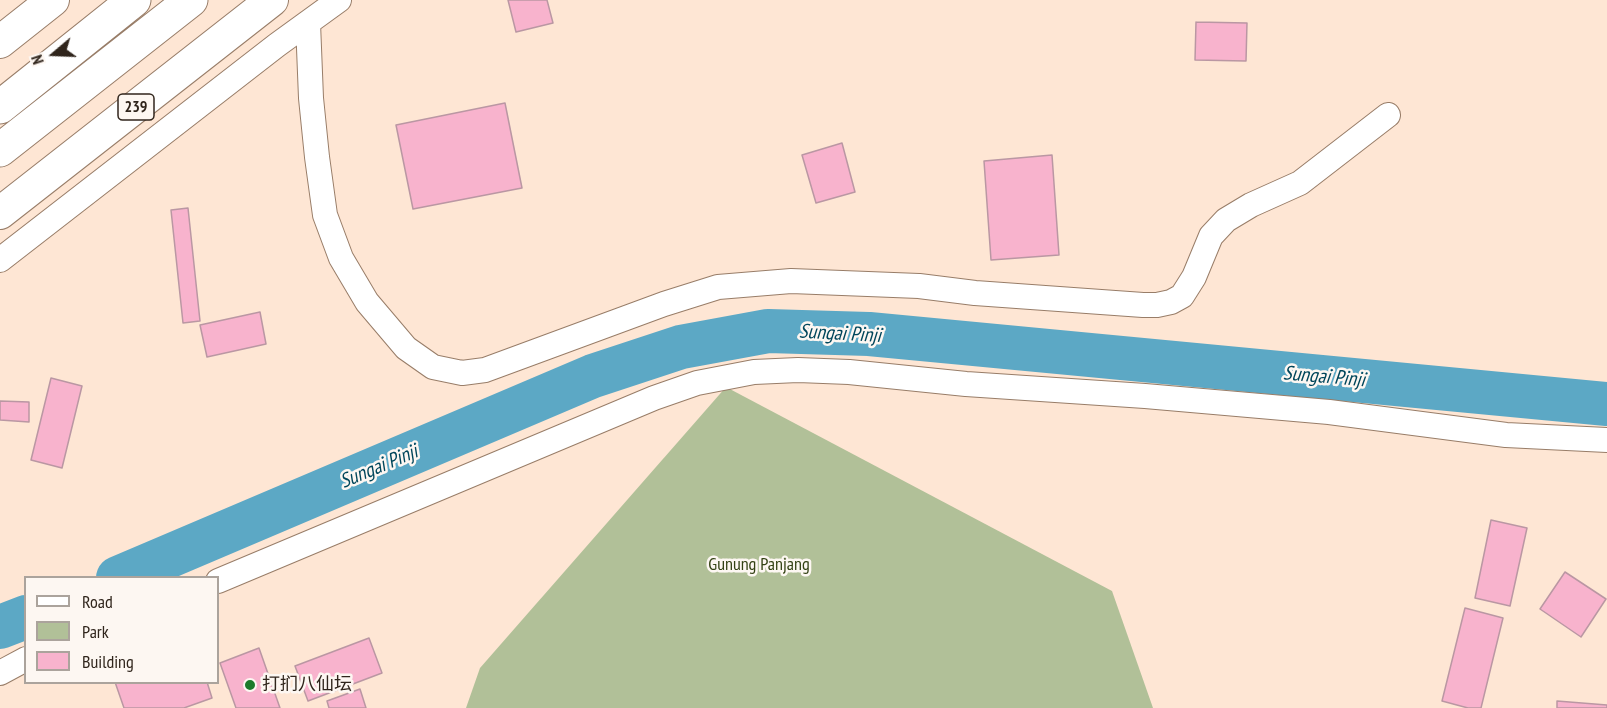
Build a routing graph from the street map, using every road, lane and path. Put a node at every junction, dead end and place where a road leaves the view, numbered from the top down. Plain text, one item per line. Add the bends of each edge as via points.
1 (53, 0) edge
2 (134, 0) edge
3 (191, 0) edge
4 (272, 0) edge
5 (339, 0) edge
6 (308, 23) junction
7 (0, 42) edge
8 (0, 106) edge
9 (1388, 115) dead end
10 (0, 150) edge
11 (0, 213) edge
12 (0, 260) edge
13 (1607, 440) edge
14 (219, 581) edge
15 (24, 660) edge
16 (0, 673) edge

1 - 7 main road
2 - 8 highway
3 - 10 highway
4 - 11 main road, 239
5 - 6 street
6 - 9 street via 318,169 325,215 341,258 368,302 406,348 433,367 462,373 485,370 718,287 792,281 919,286 1143,305 1171,302 1182,296 1211,236 1226,220 1300,183
6 - 12 street
13 - 14 street via 1506,435 1329,412 849,372 754,372 697,383 654,398
15 - 16 street

